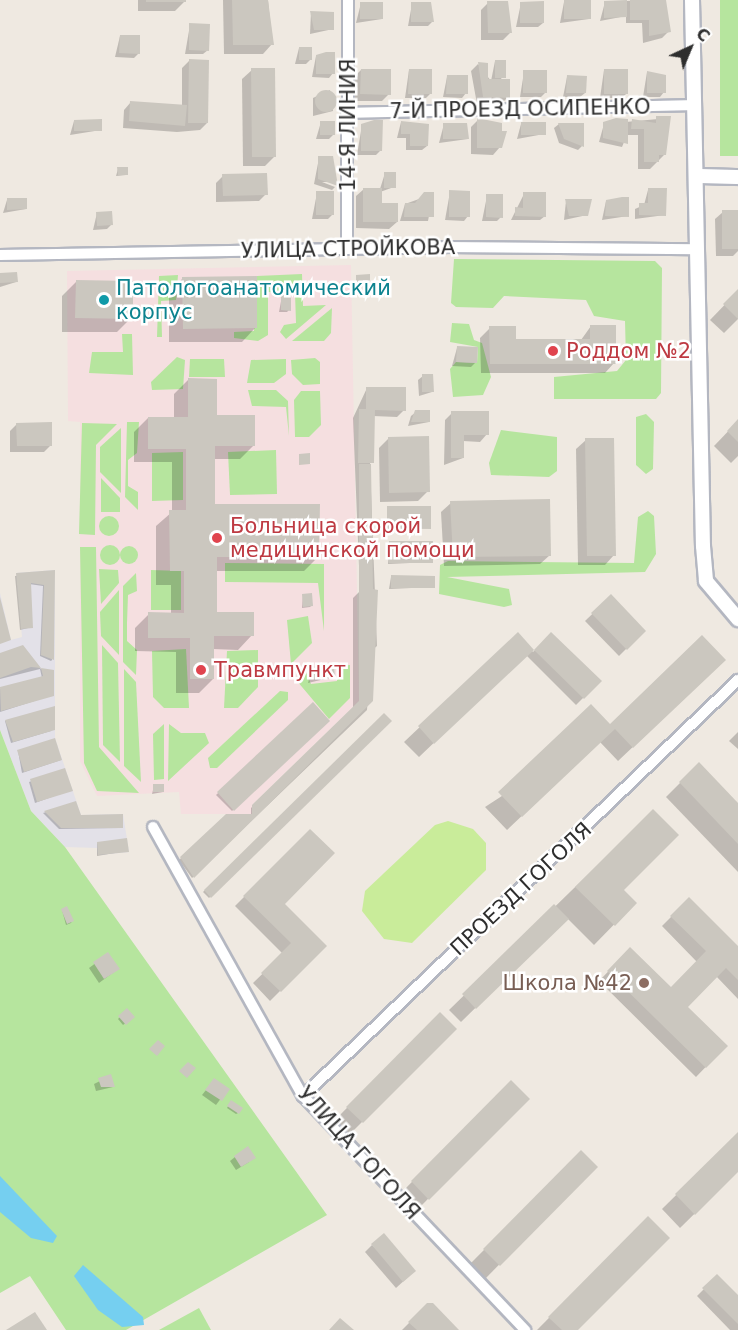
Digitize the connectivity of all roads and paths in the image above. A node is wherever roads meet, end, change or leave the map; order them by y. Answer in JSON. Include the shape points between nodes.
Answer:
{"nodes":[{"id":1,"x":348,"y":0,"type":"edge"},
{"id":2,"x":692,"y":0,"type":"edge"},
{"id":3,"x":692,"y":105,"type":"junction"},
{"id":4,"x":348,"y":113,"type":"junction"},
{"id":5,"x":698,"y":177,"type":"junction"},
{"id":6,"x":738,"y":177,"type":"edge"},
{"id":7,"x":347,"y":249,"type":"junction"},
{"id":8,"x":697,"y":249,"type":"junction"},
{"id":9,"x":0,"y":255,"type":"edge"},
{"id":10,"x":738,"y":619,"type":"edge"},
{"id":11,"x":738,"y":680,"type":"edge"},
{"id":12,"x":153,"y":827,"type":"dead end"},
{"id":13,"x":303,"y":1096,"type":"junction"},
{"id":14,"x":525,"y":1330,"type":"edge"}],
"edges":[{"from":1,"to":4,"type":"street","name":"14-Я ЛИНИЯ"},
{"from":2,"to":3,"type":"street"},
{"from":3,"to":4,"type":"street","name":"7-Й ПРОЕЗД ОСИПЕНКО"},
{"from":3,"to":5,"type":"street"},
{"from":4,"to":7,"type":"street","name":"14-Я ЛИНИЯ"},
{"from":5,"to":6,"type":"street"},
{"from":5,"to":8,"type":"street"},
{"from":7,"to":8,"type":"street","name":"УЛИЦА СТРОЙКОВА"},
{"from":7,"to":9,"type":"street","name":"УЛИЦА СТРОЙКОВА"},
{"from":8,"to":10,"type":"street","via":[[706,581]]},
{"from":11,"to":13,"type":"street","name":"ПРОЕЗД ГОГОЛЯ"},
{"from":12,"to":13,"type":"street","name":"УЛИЦА ГОГОЛЯ"},
{"from":13,"to":14,"type":"street","name":"УЛИЦА ГОГОЛЯ"}]}
